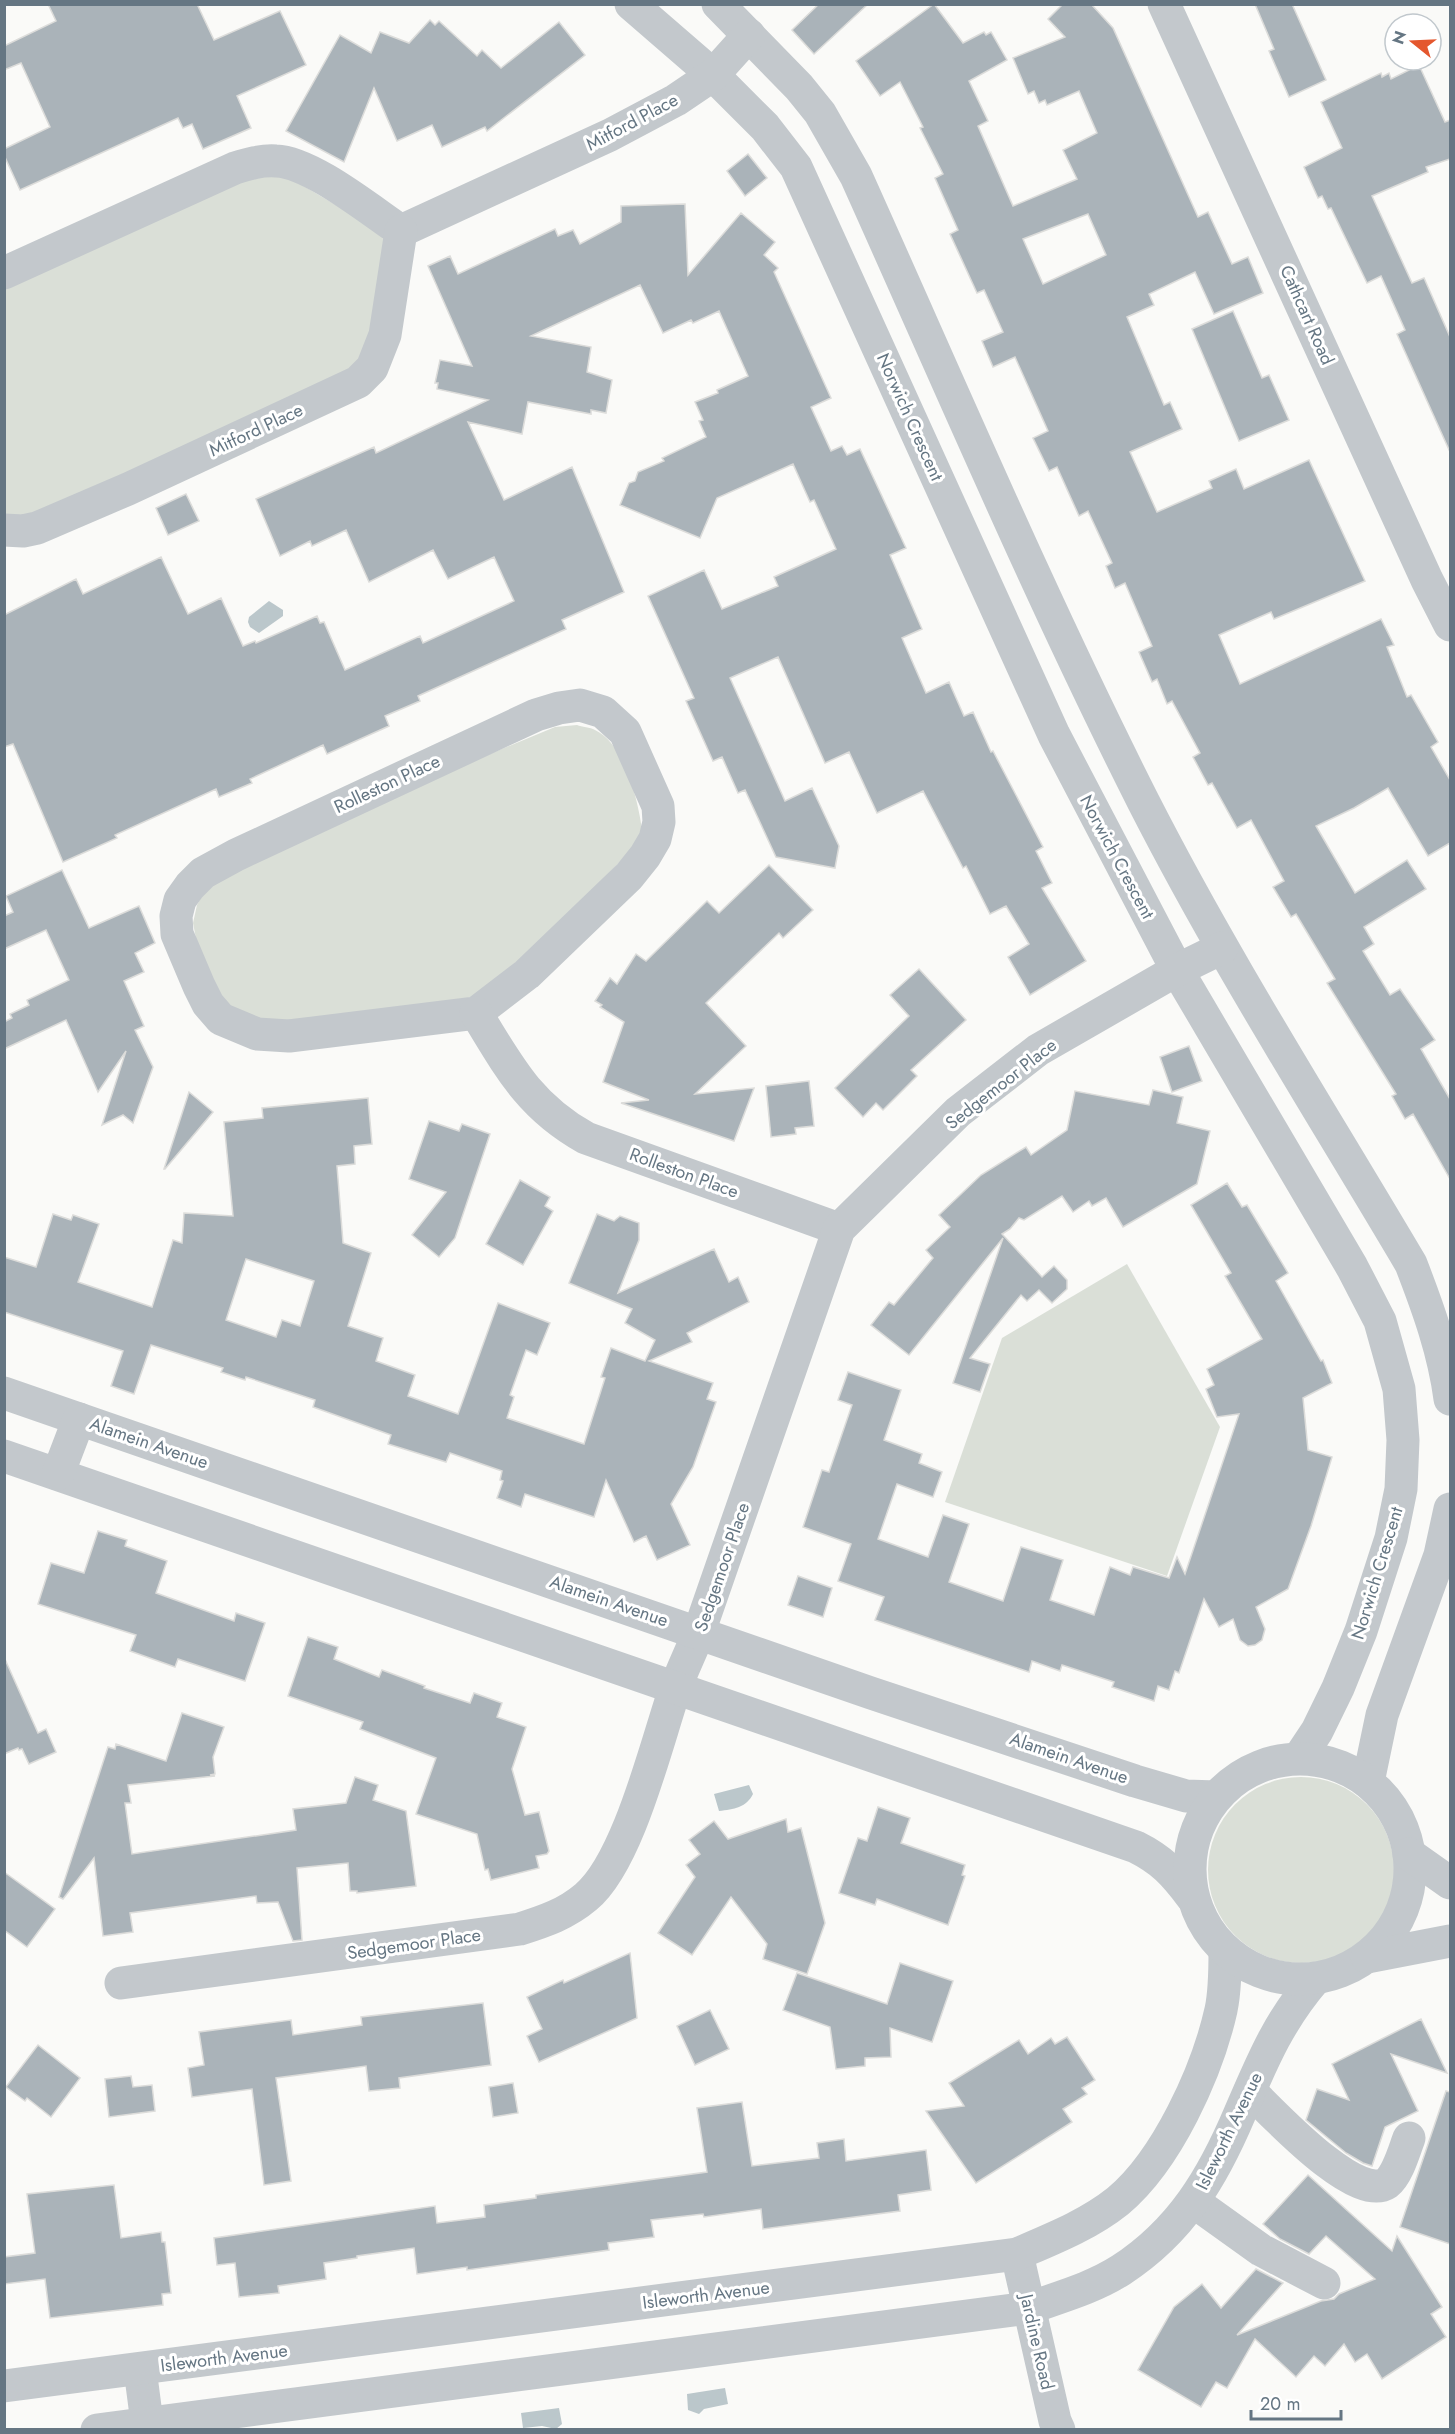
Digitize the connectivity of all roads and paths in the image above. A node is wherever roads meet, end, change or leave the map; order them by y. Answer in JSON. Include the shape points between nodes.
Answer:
{"nodes":[{"id":1,"x":630,"y":4,"type":"edge"},
{"id":2,"x":718,"y":4,"type":"edge"},
{"id":3,"x":1164,"y":4,"type":"edge"},
{"id":4,"x":749,"y":35,"type":"junction"},
{"id":5,"x":712,"y":75,"type":"junction"},
{"id":6,"x":401,"y":231,"type":"junction"},
{"id":7,"x":4,"y":273,"type":"edge"},
{"id":8,"x":931,"y":343,"type":"junction"},
{"id":9,"x":887,"y":366,"type":"junction"},
{"id":10,"x":4,"y":530,"type":"edge"},
{"id":11,"x":1450,"y":626,"type":"edge"},
{"id":12,"x":1069,"y":648,"type":"junction"},
{"id":13,"x":1025,"y":670,"type":"junction"},
{"id":14,"x":1222,"y":948,"type":"junction"},
{"id":15,"x":1177,"y":970,"type":"junction"},
{"id":16,"x":476,"y":1013,"type":"junction"},
{"id":17,"x":839,"y":1229,"type":"junction"},
{"id":18,"x":1449,"y":1380,"type":"edge"},
{"id":19,"x":1399,"y":1389,"type":"junction"},
{"id":20,"x":4,"y":1393,"type":"edge"},
{"id":21,"x":79,"y":1419,"type":"junction"},
{"id":22,"x":4,"y":1456,"type":"edge"},
{"id":23,"x":58,"y":1474,"type":"junction"},
{"id":24,"x":1450,"y":1509,"type":"edge"},
{"id":25,"x":699,"y":1632,"type":"junction"},
{"id":26,"x":676,"y":1688,"type":"junction"},
{"id":27,"x":1299,"y":1758,"type":"junction"},
{"id":28,"x":1368,"y":1782,"type":"junction"},
{"id":29,"x":1216,"y":1797,"type":"junction"},
{"id":30,"x":1409,"y":1854,"type":"junction"},
{"id":31,"x":1450,"y":1883,"type":"edge"},
{"id":32,"x":1192,"y":1897,"type":"junction"},
{"id":33,"x":1450,"y":1941,"type":"edge"},
{"id":34,"x":1225,"y":1951,"type":"junction"},
{"id":35,"x":1367,"y":1957,"type":"junction"},
{"id":36,"x":1315,"y":1979,"type":"junction"},
{"id":37,"x":120,"y":1983,"type":"dead end"},
{"id":38,"x":1250,"y":2091,"type":"junction"},
{"id":39,"x":1409,"y":2138,"type":"dead end"},
{"id":40,"x":1194,"y":2202,"type":"junction"},
{"id":41,"x":1017,"y":2254,"type":"junction"},
{"id":42,"x":1324,"y":2283,"type":"dead end"},
{"id":43,"x":1029,"y":2308,"type":"junction"},
{"id":44,"x":140,"y":2369,"type":"junction"},
{"id":45,"x":4,"y":2386,"type":"edge"},
{"id":46,"x":148,"y":2426,"type":"edge"},
{"id":47,"x":97,"y":2430,"type":"edge"},
{"id":48,"x":1059,"y":2430,"type":"edge"}],
"edges":[{"from":1,"to":5,"type":"street","name":"Norwich Crescent"},
{"from":2,"to":4,"type":"street"},
{"from":3,"to":11,"type":"street","name":"Cathcart Road"},
{"from":4,"to":5,"type":"street","name":"Mitford Place"},
{"from":4,"to":8,"type":"street","via":[[799,87],[838,142]]},
{"from":5,"to":6,"type":"street","name":"Mitford Place","via":[[676,100],[610,135]]},
{"from":5,"to":9,"type":"street","name":"Norwich Crescent","via":[[765,127],[796,167]]},
{"from":6,"to":7,"type":"street","via":[[317,176],[278,161],[254,162]]},
{"from":6,"to":10,"type":"street","name":"Mitford Place","via":[[384,335],[372,368],[358,382],[37,528]]},
{"from":8,"to":9,"type":"street"},
{"from":8,"to":12,"type":"street"},
{"from":9,"to":13,"type":"street","name":"Norwich Crescent"},
{"from":12,"to":13,"type":"street"},
{"from":12,"to":14,"type":"street","via":[[1144,802]]},
{"from":13,"to":15,"type":"street","name":"Norwich Crescent","via":[[1091,808]]},
{"from":14,"to":15,"type":"street","name":"Sedgemoor Place"},
{"from":14,"to":18,"type":"street","via":[[1411,1263]]},
{"from":15,"to":17,"type":"street","name":"Sedgemoor Place","via":[[1038,1050],[958,1112]]},
{"from":15,"to":19,"type":"street","name":"Norwich Crescent","via":[[1352,1267],[1380,1321]]},
{"from":16,"to":16,"type":"street","name":"Rolleston Place","via":[[290,1036],[241,1029],[221,1019],[199,986],[177,934],[180,900],[203,873],[236,855],[536,716],[580,705],[603,712],[629,740],[658,806],[656,839],[629,876],[598,907],[527,974]]},
{"from":16,"to":17,"type":"street","name":"Rolleston Place","via":[[532,1098],[566,1126],[586,1137]]},
{"from":17,"to":25,"type":"street","name":"Sedgemoor Place"},
{"from":18,"to":19,"type":"street"},
{"from":19,"to":27,"type":"street","name":"Norwich Crescent","via":[[1401,1489],[1391,1538],[1338,1688]]},
{"from":20,"to":21,"type":"street","name":"Alamein Avenue"},
{"from":21,"to":23,"type":"street"},
{"from":21,"to":25,"type":"street","name":"Alamein Avenue"},
{"from":22,"to":23,"type":"street"},
{"from":23,"to":26,"type":"street"},
{"from":24,"to":28,"type":"street","via":[[1440,1555],[1382,1714]]},
{"from":25,"to":26,"type":"street","name":"Sedgemoor Place"},
{"from":25,"to":29,"type":"street","name":"Alamein Avenue","via":[[1162,1790]]},
{"from":26,"to":32,"type":"street","via":[[1136,1846],[1171,1869]]},
{"from":26,"to":37,"type":"street","name":"Sedgemoor Place","via":[[628,1829],[609,1868],[588,1896],[558,1917],[520,1929]]},
{"from":27,"to":28,"type":"street","via":[[1335,1764]]},
{"from":27,"to":29,"type":"street","via":[[1268,1763],[1240,1776]]},
{"from":28,"to":30,"type":"street","via":[[1396,1814]]},
{"from":29,"to":32,"type":"street","via":[[1198,1827],[1190,1861]]},
{"from":30,"to":31,"type":"street"},
{"from":30,"to":35,"type":"street","via":[[1406,1900],[1397,1922]]},
{"from":32,"to":34,"type":"street","via":[[1205,1926]]},
{"from":33,"to":35,"type":"street"},
{"from":34,"to":36,"type":"street","via":[[1252,1970],[1282,1979]]},
{"from":34,"to":41,"type":"street","name":"Isleworth Avenue","via":[[1221,2010],[1205,2066],[1183,2114],[1154,2162],[1118,2200],[1074,2230]]},
{"from":35,"to":36,"type":"street","via":[[1342,1971]]},
{"from":36,"to":38,"type":"street","name":"Isleworth Avenue","via":[[1281,2024]]},
{"from":38,"to":39,"type":"street","via":[[1317,2156],[1365,2184],[1380,2186],[1388,2181]]},
{"from":38,"to":40,"type":"street","name":"Isleworth Avenue","via":[[1226,2146]]},
{"from":40,"to":42,"type":"street","via":[[1261,2250]]},
{"from":40,"to":43,"type":"street","name":"Isleworth Avenue","via":[[1162,2239],[1120,2271],[1082,2290]]},
{"from":41,"to":43,"type":"street","name":"Jardine Road"},
{"from":41,"to":44,"type":"street","name":"Isleworth Avenue"},
{"from":43,"to":46,"type":"street","name":"Isleworth Avenue"},
{"from":43,"to":48,"type":"street","name":"Jardine Road"},
{"from":44,"to":45,"type":"street","name":"Isleworth Avenue"},
{"from":44,"to":46,"type":"street"},
{"from":46,"to":47,"type":"street","name":"Isleworth Avenue"}]}
